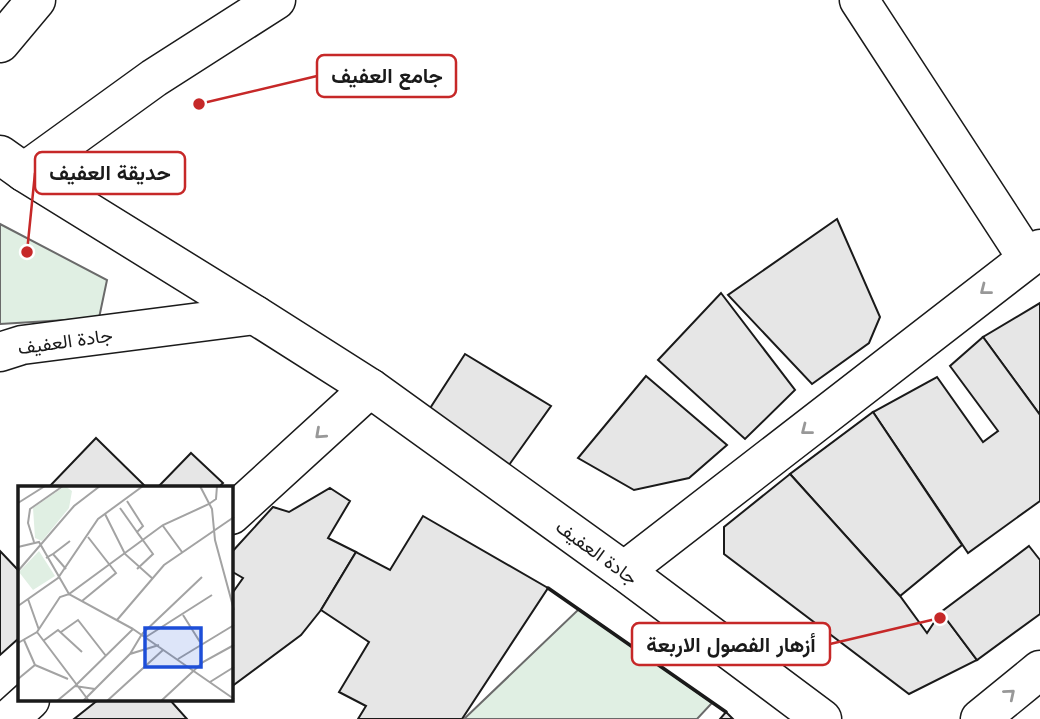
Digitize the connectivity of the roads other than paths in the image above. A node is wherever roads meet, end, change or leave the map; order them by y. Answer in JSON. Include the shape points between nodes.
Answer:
{"nodes":[{"id":1,"x":36,"y":0,"type":"edge"},
{"id":2,"x":276,"y":0,"type":"edge"},
{"id":3,"x":859,"y":0,"type":"edge"},
{"id":4,"x":0,"y":43,"type":"edge"},
{"id":5,"x":12,"y":163,"type":"edge"},
{"id":6,"x":1033,"y":253,"type":"edge"},
{"id":7,"x":256,"y":315,"type":"junction"},
{"id":8,"x":0,"y":352,"type":"edge"},
{"id":9,"x":370,"y":388,"type":"junction"},
{"id":10,"x":233,"y":513,"type":"edge"},
{"id":11,"x":624,"y":572,"type":"junction"},
{"id":12,"x":1040,"y":670,"type":"edge"},
{"id":13,"x":28,"y":702,"type":"edge"},
{"id":14,"x":9,"y":719,"type":"edge"},
{"id":15,"x":822,"y":719,"type":"edge"},
{"id":16,"x":980,"y":719,"type":"edge"}],
"edges":[{"from":1,"to":4,"type":"street"},
{"from":2,"to":5,"type":"street"},
{"from":3,"to":6,"type":"street"},
{"from":5,"to":7,"type":"street","name":"جادة العفيف"},
{"from":6,"to":11,"type":"street","one_way":true},
{"from":7,"to":8,"type":"street","name":"جادة العفيف","via":[[22,345]]},
{"from":7,"to":9,"type":"street","name":"جادة العفيف"},
{"from":9,"to":10,"type":"street","one_way":true},
{"from":9,"to":11,"type":"street","name":"جادة العفيف"},
{"from":11,"to":15,"type":"street","name":"جادة العفيف"},
{"from":16,"to":12,"type":"street","one_way":true},
{"from":13,"to":14,"type":"street"}]}
